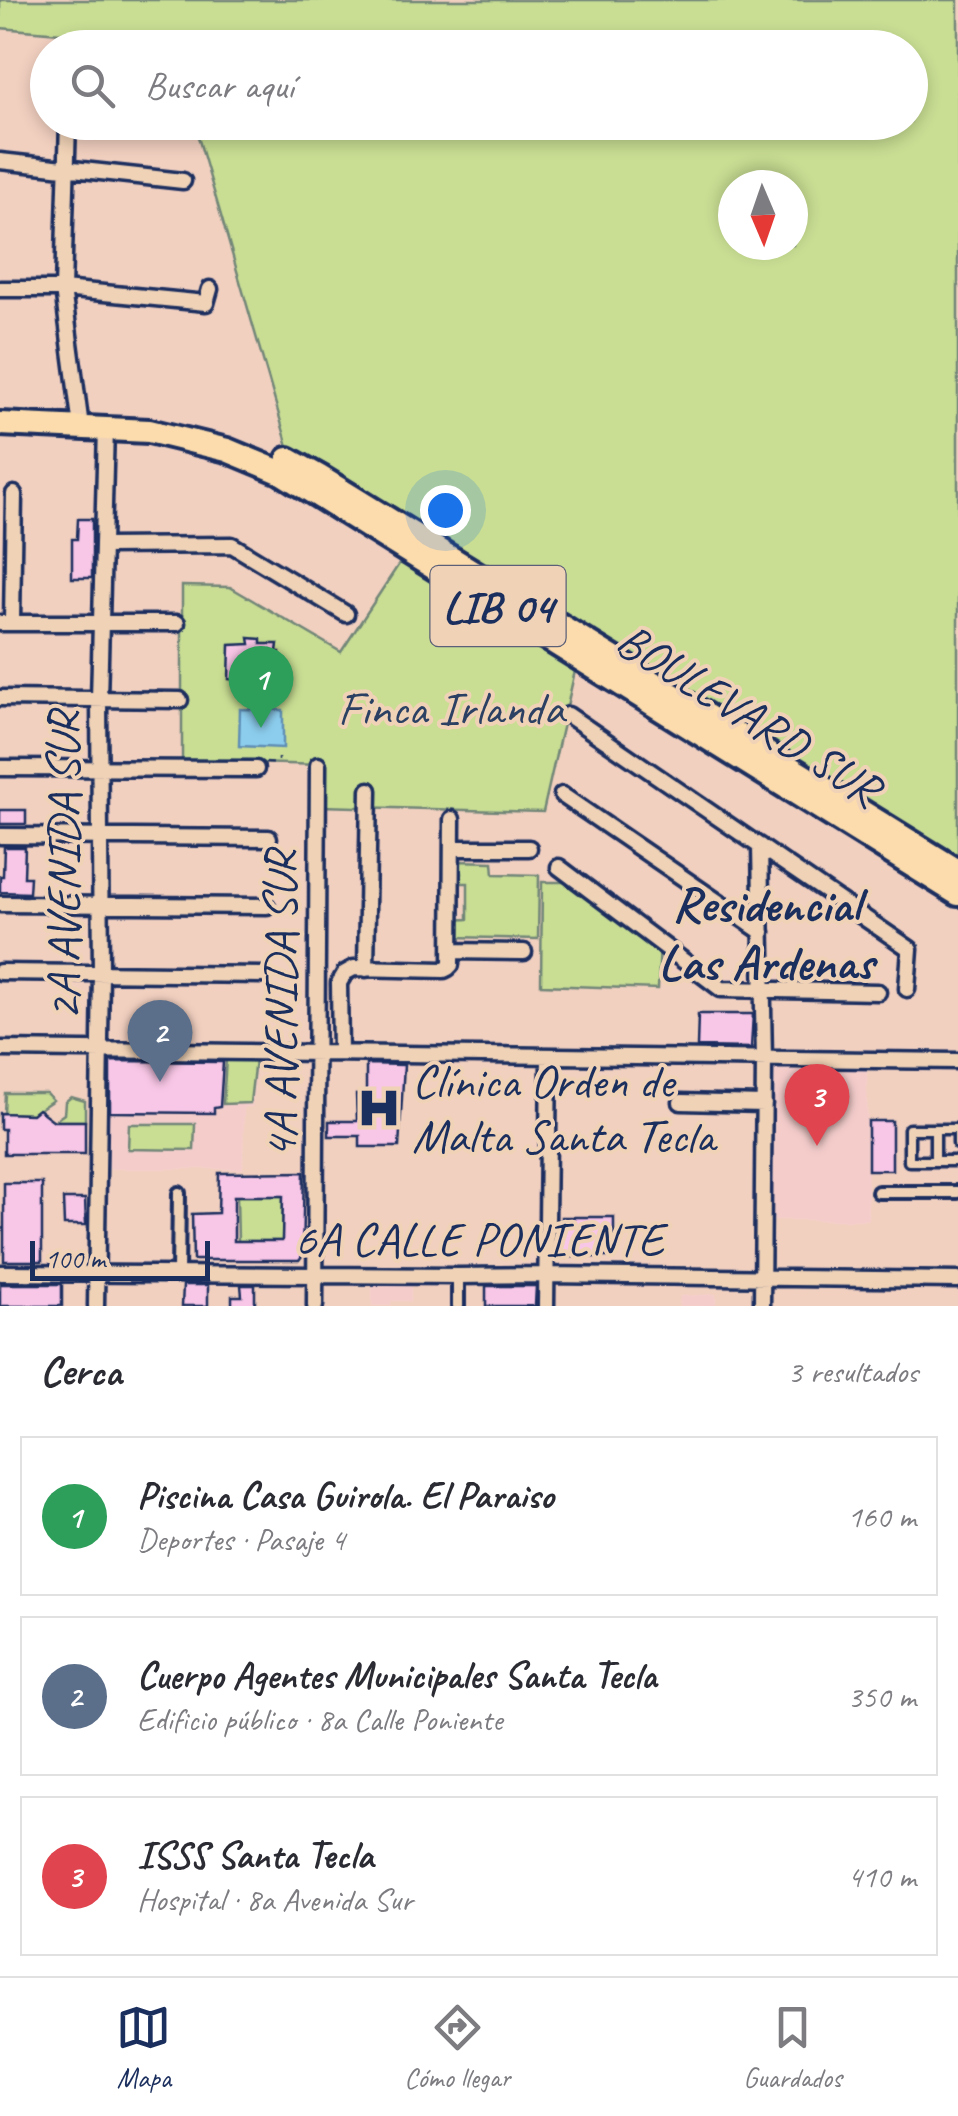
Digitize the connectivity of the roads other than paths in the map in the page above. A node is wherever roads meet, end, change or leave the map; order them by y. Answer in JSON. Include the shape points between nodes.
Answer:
{"nodes":[{"id":1,"x":67,"y":140,"type":"edge"},
{"id":2,"x":0,"y":161,"type":"edge"},
{"id":3,"x":66,"y":168,"type":"junction"},
{"id":4,"x":183,"y":182,"type":"dead end"},
{"id":5,"x":0,"y":289,"type":"edge"},
{"id":6,"x":210,"y":289,"type":"dead end"},
{"id":7,"x":63,"y":290,"type":"junction"},
{"id":8,"x":0,"y":411,"type":"edge"},
{"id":9,"x":80,"y":420,"type":"junction"},
{"id":10,"x":0,"y":424,"type":"edge"},
{"id":11,"x":106,"y":427,"type":"junction"},
{"id":12,"x":14,"y":494,"type":"dead end"},
{"id":13,"x":104,"y":546,"type":"junction"},
{"id":14,"x":346,"y":614,"type":"dead end"},
{"id":15,"x":6,"y":622,"type":"edge"},
{"id":16,"x":176,"y":623,"type":"dead end"},
{"id":17,"x":103,"y":624,"type":"junction"},
{"id":18,"x":0,"y":698,"type":"edge"},
{"id":19,"x":100,"y":700,"type":"junction"},
{"id":20,"x":180,"y":700,"type":"dead end"},
{"id":21,"x":568,"y":715,"type":"dead end"},
{"id":22,"x":318,"y":764,"type":"dead end"},
{"id":23,"x":0,"y":768,"type":"edge"},
{"id":24,"x":101,"y":768,"type":"junction"},
{"id":25,"x":256,"y":770,"type":"dead end"},
{"id":26,"x":369,"y":790,"type":"dead end"},
{"id":27,"x":562,"y":795,"type":"dead end"},
{"id":28,"x":452,"y":820,"type":"dead end"},
{"id":29,"x":0,"y":836,"type":"edge"},
{"id":30,"x":101,"y":838,"type":"junction"},
{"id":31,"x":269,"y":838,"type":"dead end"},
{"id":32,"x":760,"y":846,"type":"junction"},
{"id":33,"x":452,"y":848,"type":"junction"},
{"id":34,"x":529,"y":848,"type":"dead end"},
{"id":35,"x":559,"y":866,"type":"dead end"},
{"id":36,"x":958,"y":872,"type":"edge"},
{"id":37,"x":958,"y":894,"type":"edge"},
{"id":38,"x":0,"y":904,"type":"edge"},
{"id":39,"x":101,"y":906,"type":"junction"},
{"id":40,"x":267,"y":906,"type":"dead end"},
{"id":41,"x":762,"y":932,"type":"junction"},
{"id":42,"x":451,"y":951,"type":"junction"},
{"id":43,"x":524,"y":952,"type":"dead end"},
{"id":44,"x":366,"y":968,"type":"junction"},
{"id":45,"x":0,"y":972,"type":"edge"},
{"id":46,"x":101,"y":973,"type":"junction"},
{"id":47,"x":264,"y":975,"type":"dead end"},
{"id":48,"x":763,"y":988,"type":"junction"},
{"id":49,"x":908,"y":989,"type":"dead end"},
{"id":50,"x":878,"y":992,"type":"dead end"},
{"id":51,"x":0,"y":1049,"type":"edge"},
{"id":52,"x":98,"y":1050,"type":"junction"},
{"id":53,"x":317,"y":1052,"type":"junction"},
{"id":54,"x":340,"y":1052,"type":"junction"},
{"id":55,"x":549,"y":1057,"type":"junction"},
{"id":56,"x":764,"y":1060,"type":"junction"},
{"id":57,"x":958,"y":1061,"type":"edge"},
{"id":58,"x":681,"y":1102,"type":"dead end"},
{"id":59,"x":764,"y":1104,"type":"junction"},
{"id":60,"x":935,"y":1129,"type":"junction"},
{"id":61,"x":958,"y":1129,"type":"edge"},
{"id":62,"x":958,"y":1144,"type":"edge"},
{"id":63,"x":935,"y":1161,"type":"junction"},
{"id":64,"x":958,"y":1161,"type":"edge"},
{"id":65,"x":878,"y":1192,"type":"dead end"},
{"id":66,"x":958,"y":1192,"type":"edge"},
{"id":67,"x":179,"y":1193,"type":"dead end"},
{"id":68,"x":0,"y":1273,"type":"edge"},
{"id":69,"x":96,"y":1274,"type":"junction"},
{"id":70,"x":178,"y":1274,"type":"junction"},
{"id":71,"x":546,"y":1274,"type":"junction"},
{"id":72,"x":315,"y":1275,"type":"junction"},
{"id":73,"x":458,"y":1276,"type":"junction"},
{"id":74,"x":762,"y":1278,"type":"junction"},
{"id":75,"x":958,"y":1280,"type":"edge"},
{"id":76,"x":96,"y":1306,"type":"edge"},
{"id":77,"x":316,"y":1306,"type":"edge"},
{"id":78,"x":458,"y":1306,"type":"edge"},
{"id":79,"x":546,"y":1306,"type":"edge"},
{"id":80,"x":762,"y":1306,"type":"edge"}],
"edges":[{"from":1,"to":3,"type":"street"},
{"from":2,"to":3,"type":"street"},
{"from":3,"to":4,"type":"street"},
{"from":3,"to":7,"type":"street"},
{"from":5,"to":7,"type":"street"},
{"from":6,"to":7,"type":"street","via":[[206,303]]},
{"from":7,"to":9,"type":"street"},
{"from":8,"to":9,"type":"highway","name":"BOULEVARD SUR","number":"LIB 04"},
{"from":9,"to":10,"type":"highway","name":"BOULEVARD SUR","number":"LIB 04"},
{"from":9,"to":11,"type":"highway","name":"BOULEVARD SUR","number":"LIB 04"},
{"from":9,"to":36,"type":"highway","name":"BOULEVARD SUR","number":"LIB 04","via":[[134,416],[199,426],[295,463]]},
{"from":11,"to":13,"type":"street","name":"2A AVENIDA SUR"},
{"from":11,"to":37,"type":"highway","name":"BOULEVARD SUR","number":"LIB 04","via":[[206,443],[299,482]]},
{"from":12,"to":15,"type":"street"},
{"from":13,"to":14,"type":"street","via":[[232,546]]},
{"from":13,"to":17,"type":"street","name":"2A AVENIDA SUR"},
{"from":15,"to":17,"type":"street"},
{"from":16,"to":17,"type":"street"},
{"from":17,"to":19,"type":"street","name":"2A AVENIDA SUR"},
{"from":18,"to":19,"type":"street"},
{"from":19,"to":20,"type":"street"},
{"from":19,"to":24,"type":"street","name":"2A AVENIDA SUR"},
{"from":21,"to":32,"type":"street"},
{"from":22,"to":53,"type":"street","name":"4A AVENIDA SUR"},
{"from":23,"to":24,"type":"street"},
{"from":24,"to":25,"type":"street"},
{"from":24,"to":30,"type":"street","name":"2A AVENIDA SUR"},
{"from":26,"to":44,"type":"street"},
{"from":27,"to":41,"type":"street"},
{"from":28,"to":33,"type":"street"},
{"from":29,"to":30,"type":"street"},
{"from":30,"to":31,"type":"street"},
{"from":30,"to":39,"type":"street","name":"2A AVENIDA SUR"},
{"from":32,"to":41,"type":"street"},
{"from":32,"to":49,"type":"street","via":[[910,948]]},
{"from":33,"to":34,"type":"street"},
{"from":33,"to":42,"type":"street"},
{"from":35,"to":48,"type":"street","via":[[721,988]]},
{"from":38,"to":39,"type":"street"},
{"from":39,"to":40,"type":"street"},
{"from":39,"to":46,"type":"street","name":"2A AVENIDA SUR"},
{"from":41,"to":48,"type":"street"},
{"from":42,"to":43,"type":"street"},
{"from":42,"to":44,"type":"street","via":[[444,970]]},
{"from":44,"to":54,"type":"street","via":[[349,970],[339,982]]},
{"from":45,"to":46,"type":"street"},
{"from":46,"to":47,"type":"street"},
{"from":46,"to":52,"type":"street","name":"2A AVENIDA SUR"},
{"from":48,"to":50,"type":"street"},
{"from":48,"to":56,"type":"street"},
{"from":51,"to":52,"type":"street"},
{"from":52,"to":53,"type":"street"},
{"from":52,"to":69,"type":"street","name":"2A AVENIDA SUR"},
{"from":53,"to":54,"type":"street"},
{"from":53,"to":72,"type":"street","name":"4A AVENIDA SUR"},
{"from":54,"to":55,"type":"street"},
{"from":55,"to":56,"type":"street"},
{"from":55,"to":71,"type":"street"},
{"from":56,"to":57,"type":"street"},
{"from":56,"to":59,"type":"street"},
{"from":58,"to":59,"type":"street"},
{"from":59,"to":74,"type":"street"},
{"from":60,"to":61,"type":"lane"},
{"from":60,"to":63,"type":"lane"},
{"from":60,"to":63,"type":"lane","via":[[909,1129],[909,1161]]},
{"from":61,"to":62,"type":"lane"},
{"from":63,"to":64,"type":"lane"},
{"from":65,"to":66,"type":"street"},
{"from":67,"to":70,"type":"street"},
{"from":68,"to":69,"type":"street","name":"6A CALLE PONIENTE"},
{"from":69,"to":70,"type":"street","name":"6A CALLE PONIENTE"},
{"from":69,"to":76,"type":"street","name":"2A AVENIDA SUR"},
{"from":70,"to":72,"type":"street","name":"6A CALLE PONIENTE"},
{"from":71,"to":73,"type":"street","name":"6A CALLE PONIENTE"},
{"from":71,"to":74,"type":"street","name":"6A CALLE PONIENTE"},
{"from":71,"to":79,"type":"street"},
{"from":72,"to":73,"type":"street","name":"6A CALLE PONIENTE"},
{"from":72,"to":77,"type":"street","name":"4A AVENIDA SUR"},
{"from":73,"to":78,"type":"street"},
{"from":74,"to":75,"type":"street","name":"6A CALLE PONIENTE"},
{"from":74,"to":80,"type":"street"}]}
